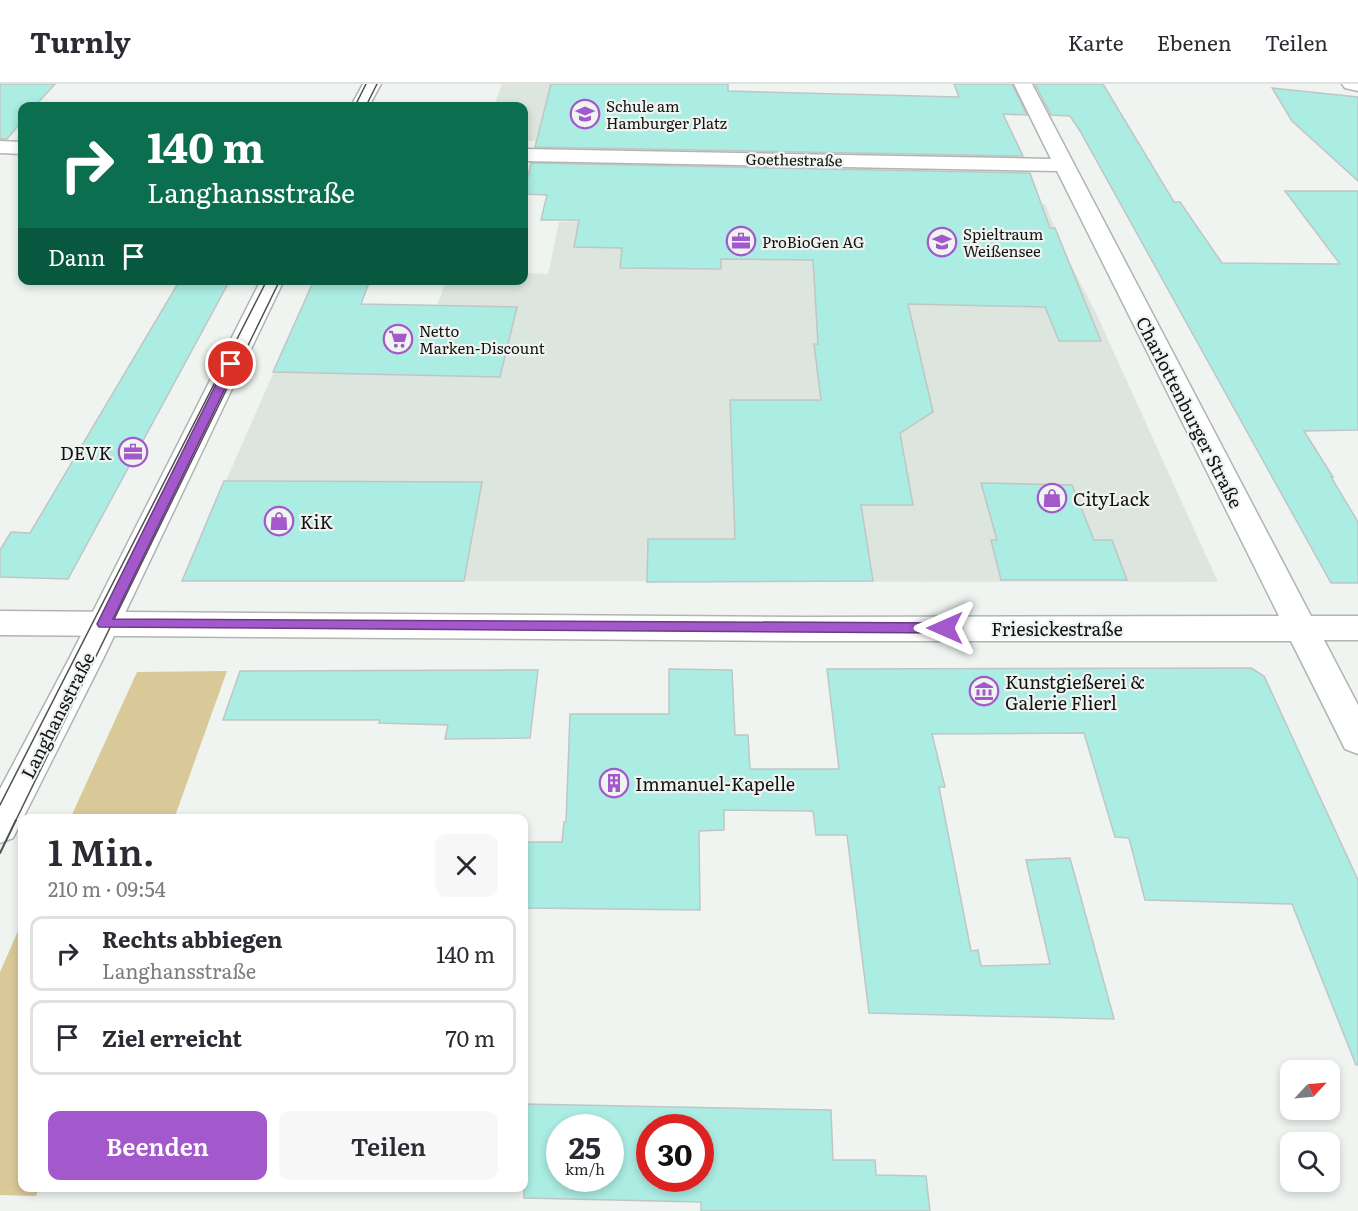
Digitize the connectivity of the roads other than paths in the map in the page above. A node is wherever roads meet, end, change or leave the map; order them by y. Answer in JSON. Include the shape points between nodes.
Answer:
{"nodes":[{"id":1,"x":372,"y":84,"type":"edge"},
{"id":2,"x":1023,"y":84,"type":"edge"},
{"id":3,"x":1351,"y":84,"type":"edge"},
{"id":4,"x":1358,"y":86,"type":"edge"},
{"id":5,"x":362,"y":102,"type":"edge"},
{"id":6,"x":0,"y":147,"type":"edge"},
{"id":7,"x":18,"y":148,"type":"edge"},
{"id":8,"x":528,"y":155,"type":"edge"},
{"id":9,"x":1064,"y":165,"type":"junction"},
{"id":10,"x":271,"y":285,"type":"edge"},
{"id":11,"x":0,"y":623,"type":"edge"},
{"id":12,"x":103,"y":624,"type":"junction"},
{"id":13,"x":1302,"y":627,"type":"junction"},
{"id":14,"x":1358,"y":628,"type":"edge"},
{"id":15,"x":1358,"y":739,"type":"edge"},
{"id":16,"x":0,"y":826,"type":"edge"}],
"edges":[{"from":1,"to":5,"type":"street"},
{"from":2,"to":9,"type":"street","name":"Charlottenburger Straße"},
{"from":3,"to":4,"type":"street"},
{"from":6,"to":7,"type":"street"},
{"from":8,"to":9,"type":"street","name":"Goethestraße"},
{"from":9,"to":13,"type":"street","name":"Charlottenburger Straße"},
{"from":10,"to":12,"type":"street","name":"Langhansstraße"},
{"from":11,"to":12,"type":"street","name":"Friesickestraße"},
{"from":12,"to":13,"type":"street","name":"Friesickestraße","via":[[806,629]]},
{"from":12,"to":16,"type":"street","name":"Langhansstraße"},
{"from":13,"to":14,"type":"street","name":"Friesickestraße"},
{"from":13,"to":15,"type":"street","name":"Charlottenburger Straße"}]}
